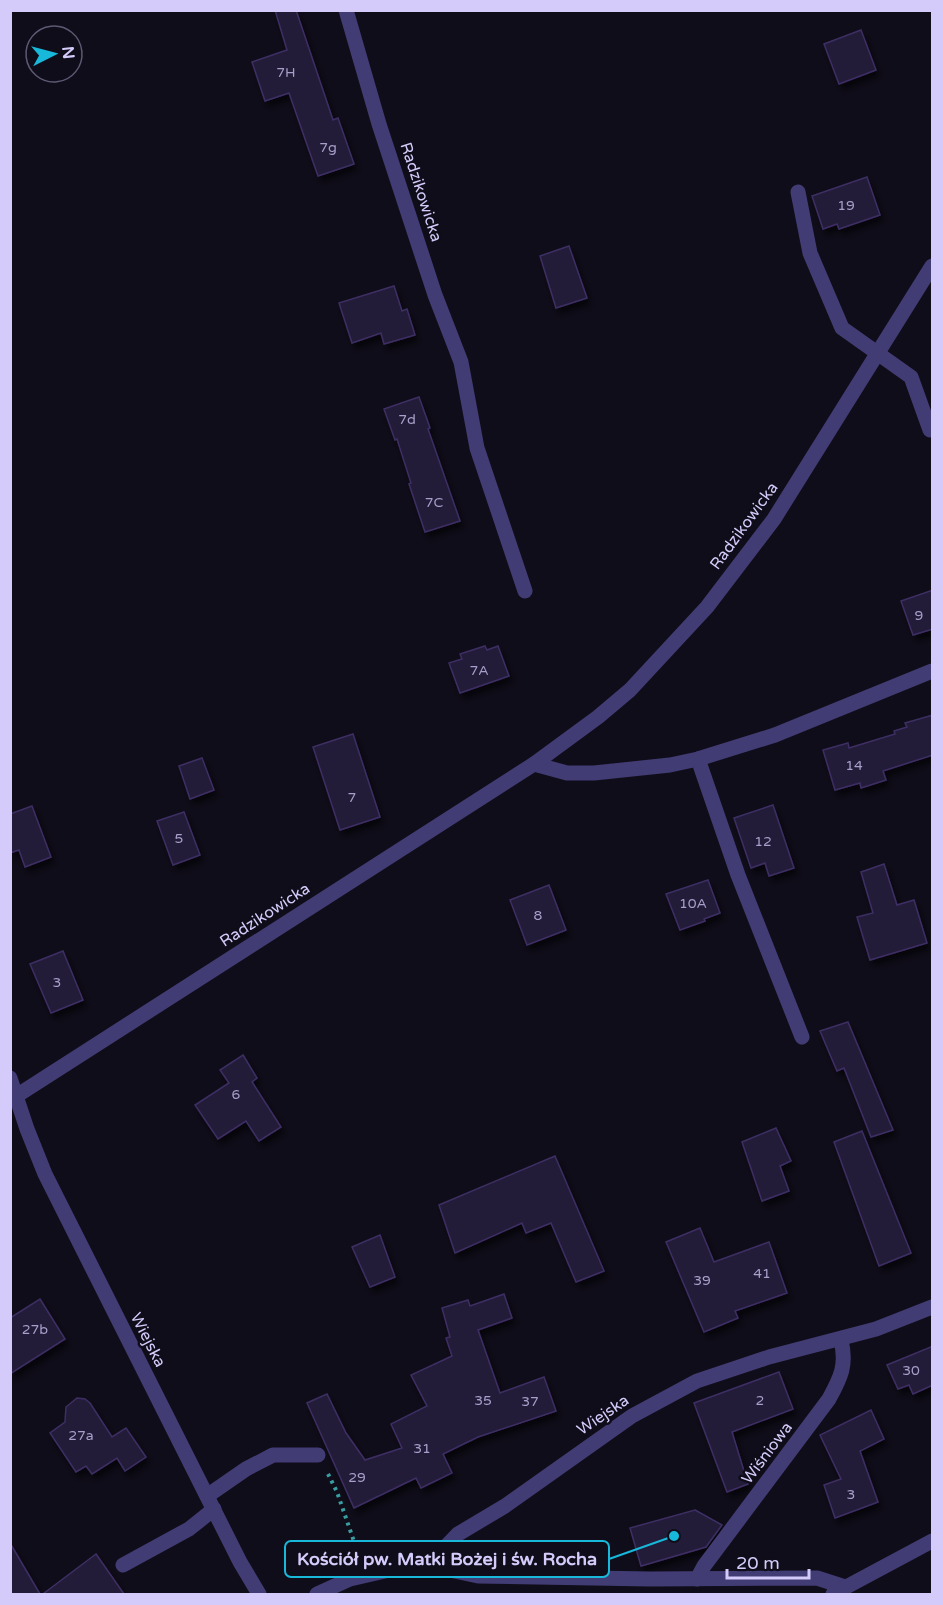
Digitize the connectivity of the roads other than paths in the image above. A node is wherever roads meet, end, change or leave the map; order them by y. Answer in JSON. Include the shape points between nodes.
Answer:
{"nodes":[{"id":1,"x":346,"y":10,"type":"edge"},
{"id":2,"x":798,"y":192,"type":"dead end"},
{"id":3,"x":933,"y":266,"type":"edge"},
{"id":4,"x":878,"y":354,"type":"junction"},
{"id":5,"x":930,"y":430,"type":"dead end"},
{"id":6,"x":525,"y":591,"type":"dead end"},
{"id":7,"x":933,"y":671,"type":"edge"},
{"id":8,"x":698,"y":759,"type":"junction"},
{"id":9,"x":534,"y":764,"type":"junction"},
{"id":10,"x":802,"y":1037,"type":"dead end"},
{"id":11,"x":10,"y":1078,"type":"edge"},
{"id":12,"x":13,"y":1098,"type":"edge"},
{"id":13,"x":933,"y":1307,"type":"edge"},
{"id":14,"x":841,"y":1340,"type":"junction"},
{"id":15,"x":318,"y":1455,"type":"road end"},
{"id":16,"x":210,"y":1502,"type":"junction"},
{"id":17,"x":933,"y":1541,"type":"edge"},
{"id":18,"x":434,"y":1560,"type":"junction"},
{"id":19,"x":123,"y":1565,"type":"dead end"},
{"id":20,"x":697,"y":1579,"type":"junction"},
{"id":21,"x":839,"y":1591,"type":"edge"},
{"id":22,"x":259,"y":1594,"type":"edge"},
{"id":23,"x":317,"y":1594,"type":"edge"}],
"edges":[{"from":1,"to":6,"type":"street","name":"Radzikowicka","via":[[379,124],[461,362],[477,448]]},
{"from":2,"to":4,"type":"street","via":[[810,253],[842,328]]},
{"from":3,"to":4,"type":"street","name":"Radzikowicka"},
{"from":4,"to":5,"type":"street","via":[[911,377]]},
{"from":4,"to":9,"type":"street","name":"Radzikowicka","via":[[774,519],[708,607],[630,690]]},
{"from":7,"to":8,"type":"street","via":[[776,735]]},
{"from":8,"to":9,"type":"street","via":[[594,773],[567,773]]},
{"from":8,"to":10,"type":"street","via":[[738,875]]},
{"from":9,"to":12,"type":"street","name":"Radzikowicka"},
{"from":11,"to":12,"type":"street"},
{"from":12,"to":16,"type":"street","name":"Wiejska","via":[[54,1193]]},
{"from":13,"to":14,"type":"street","name":"Wiejska"},
{"from":14,"to":18,"type":"street","name":"Wiejska","via":[[769,1357],[697,1381],[632,1416],[458,1534]]},
{"from":14,"to":20,"type":"street","name":"Wiśniowa","via":[[843,1373],[830,1399]]},
{"from":15,"to":16,"type":"street","via":[[273,1455],[246,1469]]},
{"from":16,"to":19,"type":"street","via":[[189,1529]]},
{"from":16,"to":22,"type":"street","name":"Wiejska"},
{"from":17,"to":21,"type":"street"},
{"from":18,"to":20,"type":"street","via":[[450,1570],[478,1576]]},
{"from":18,"to":23,"type":"street","via":[[366,1575]]},
{"from":20,"to":21,"type":"street","via":[[817,1578]]}]}
